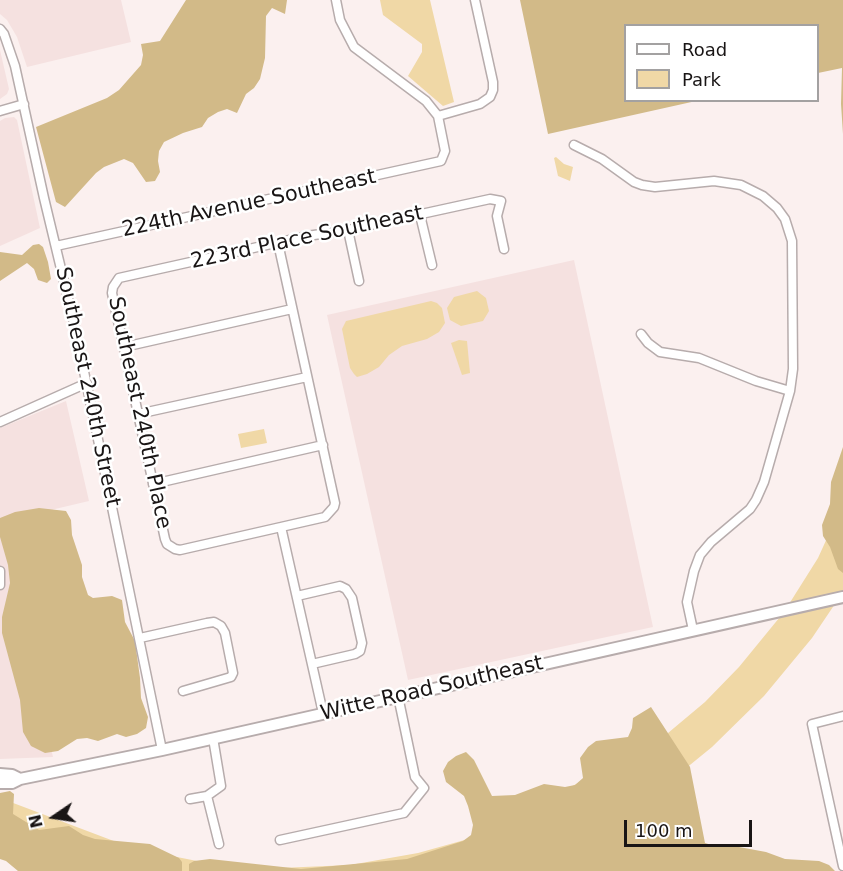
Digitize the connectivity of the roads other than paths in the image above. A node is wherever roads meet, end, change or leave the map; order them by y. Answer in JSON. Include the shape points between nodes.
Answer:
{"nodes":[{"id":1,"x":336,"y":0,"type":"edge"},
{"id":2,"x":475,"y":0,"type":"edge"},
{"id":3,"x":0,"y":28,"type":"edge"},
{"id":4,"x":24,"y":104,"type":"junction"},
{"id":5,"x":0,"y":111,"type":"edge"},
{"id":6,"x":438,"y":116,"type":"junction"},
{"id":7,"x":574,"y":145,"type":"dead end"},
{"id":8,"x":420,"y":215,"type":"junction"},
{"id":9,"x":348,"y":230,"type":"junction"},
{"id":10,"x":278,"y":243,"type":"junction"},
{"id":11,"x":56,"y":246,"type":"junction"},
{"id":12,"x":504,"y":249,"type":"dead end"},
{"id":13,"x":432,"y":265,"type":"dead end"},
{"id":14,"x":359,"y":280,"type":"dead end"},
{"id":15,"x":115,"y":283,"type":"joint"},
{"id":16,"x":292,"y":309,"type":"junction"},
{"id":17,"x":641,"y":334,"type":"dead end"},
{"id":18,"x":124,"y":347,"type":"junction"},
{"id":19,"x":307,"y":377,"type":"junction"},
{"id":20,"x":87,"y":383,"type":"junction"},
{"id":21,"x":790,"y":391,"type":"junction"},
{"id":22,"x":138,"y":414,"type":"junction"},
{"id":23,"x":0,"y":422,"type":"edge"},
{"id":24,"x":323,"y":445,"type":"junction"},
{"id":25,"x":153,"y":484,"type":"junction"},
{"id":26,"x":281,"y":527,"type":"junction"},
{"id":27,"x":0,"y":571,"type":"edge"},
{"id":28,"x":0,"y":585,"type":"edge"},
{"id":29,"x":297,"y":596,"type":"junction"},
{"id":30,"x":843,"y":597,"type":"edge"},
{"id":31,"x":693,"y":630,"type":"junction"},
{"id":32,"x":140,"y":638,"type":"junction"},
{"id":33,"x":312,"y":664,"type":"junction"},
{"id":34,"x":183,"y":691,"type":"dead end"},
{"id":35,"x":398,"y":696,"type":"junction"},
{"id":36,"x":323,"y":713,"type":"junction"},
{"id":37,"x":843,"y":716,"type":"edge"},
{"id":38,"x":213,"y":738,"type":"junction"},
{"id":39,"x":162,"y":750,"type":"junction"},
{"id":40,"x":0,"y":774,"type":"edge"},
{"id":41,"x":20,"y":779,"type":"junction"},
{"id":42,"x":0,"y":783,"type":"edge"},
{"id":43,"x":207,"y":796,"type":"junction"},
{"id":44,"x":190,"y":799,"type":"dead end"},
{"id":45,"x":280,"y":840,"type":"dead end"},
{"id":46,"x":219,"y":844,"type":"dead end"},
{"id":47,"x":843,"y":866,"type":"edge"}],
"edges":[{"from":1,"to":6,"type":"street","via":[[342,26],[354,47],[426,101]]},
{"from":2,"to":6,"type":"street","via":[[493,90],[480,104]]},
{"from":3,"to":4,"type":"street","name":"Southeast 240th Street"},
{"from":4,"to":5,"type":"street"},
{"from":4,"to":11,"type":"street","name":"Southeast 240th Street"},
{"from":6,"to":11,"type":"street","name":"224th Avenue Southeast","via":[[445,151],[441,161]]},
{"from":7,"to":21,"type":"street","via":[[642,185],[729,182],[763,196],[777,208],[792,241],[794,346]]},
{"from":8,"to":9,"type":"street","name":"223rd Place Southeast"},
{"from":8,"to":12,"type":"street","name":"223rd Place Southeast","via":[[481,200],[501,201],[497,216]]},
{"from":8,"to":13,"type":"street"},
{"from":9,"to":10,"type":"street","name":"223rd Place Southeast"},
{"from":9,"to":14,"type":"street"},
{"from":10,"to":15,"type":"street","name":"223rd Place Southeast","via":[[123,276]]},
{"from":10,"to":16,"type":"street"},
{"from":11,"to":20,"type":"street","name":"Southeast 240th Street"},
{"from":15,"to":18,"type":"street","name":"Southeast 240th Place","via":[[112,293]]},
{"from":16,"to":18,"type":"street"},
{"from":16,"to":19,"type":"street"},
{"from":17,"to":21,"type":"street","via":[[660,352],[699,358]]},
{"from":18,"to":22,"type":"street","name":"Southeast 240th Place"},
{"from":19,"to":22,"type":"street"},
{"from":19,"to":24,"type":"street"},
{"from":20,"to":23,"type":"street"},
{"from":20,"to":32,"type":"street","name":"Southeast 240th Street"},
{"from":21,"to":31,"type":"street","via":[[756,500],[700,555],[687,602]]},
{"from":22,"to":25,"type":"street","name":"Southeast 240th Place"},
{"from":24,"to":25,"type":"street"},
{"from":24,"to":26,"type":"street","via":[[335,503],[332,511],[325,517]]},
{"from":25,"to":26,"type":"street","name":"Southeast 240th Place","via":[[167,544],[180,550]]},
{"from":26,"to":29,"type":"street"},
{"from":27,"to":28,"type":"street"},
{"from":29,"to":33,"type":"street"},
{"from":29,"to":33,"type":"street","via":[[340,586],[346,589],[352,598],[362,643],[355,654]]},
{"from":30,"to":31,"type":"street","name":"Witte Road Southeast"},
{"from":31,"to":35,"type":"street","name":"Witte Road Southeast"},
{"from":32,"to":34,"type":"street","via":[[207,623],[221,626],[231,677]]},
{"from":32,"to":39,"type":"street","name":"Southeast 240th Street"},
{"from":33,"to":36,"type":"street"},
{"from":35,"to":36,"type":"street","name":"Witte Road Southeast"},
{"from":35,"to":45,"type":"street","via":[[415,777],[424,788],[404,813]]},
{"from":36,"to":38,"type":"street","name":"Witte Road Southeast"},
{"from":37,"to":47,"type":"street","via":[[812,724]]},
{"from":38,"to":39,"type":"street","name":"Witte Road Southeast"},
{"from":38,"to":43,"type":"street","via":[[221,786]]},
{"from":39,"to":41,"type":"street","name":"Witte Road Southeast"},
{"from":40,"to":41,"type":"street","name":"Witte Road Southeast"},
{"from":41,"to":42,"type":"street","name":"Witte Road Southeast"},
{"from":43,"to":44,"type":"street"},
{"from":43,"to":46,"type":"street"}]}
